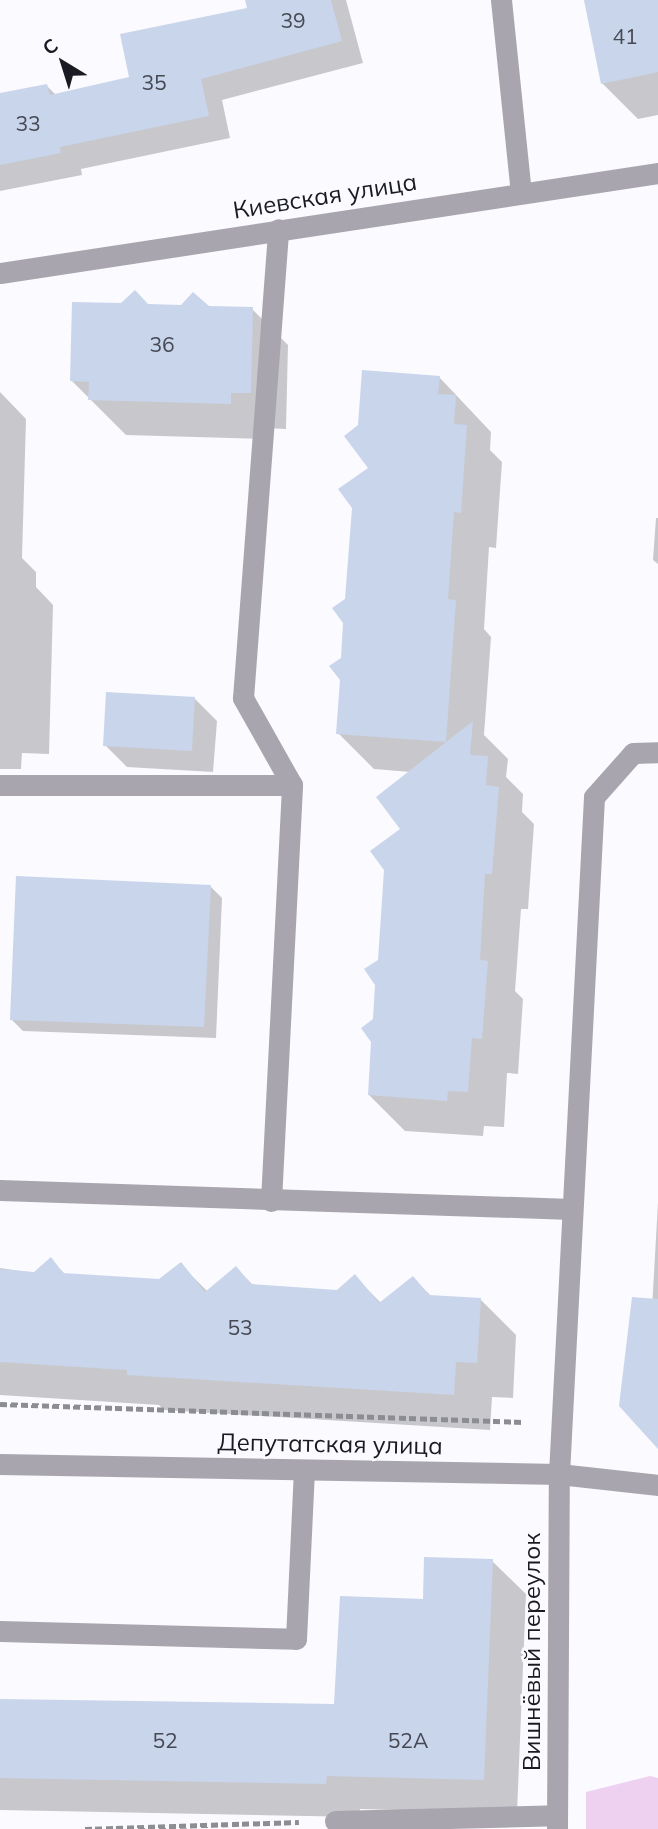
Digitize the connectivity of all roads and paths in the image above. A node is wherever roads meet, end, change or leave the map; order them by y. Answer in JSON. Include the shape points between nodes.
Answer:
{"nodes":[{"id":1,"x":501,"y":0,"type":"edge"},
{"id":2,"x":658,"y":173,"type":"edge"},
{"id":3,"x":522,"y":192,"type":"junction"},
{"id":4,"x":278,"y":229,"type":"junction"},
{"id":5,"x":0,"y":273,"type":"edge"},
{"id":6,"x":658,"y":752,"type":"edge"},
{"id":7,"x":0,"y":785,"type":"edge"},
{"id":8,"x":292,"y":785,"type":"junction"},
{"id":9,"x":0,"y":1190,"type":"edge"},
{"id":10,"x":271,"y":1201,"type":"junction"},
{"id":11,"x":572,"y":1209,"type":"junction"},
{"id":12,"x":0,"y":1404,"type":"edge"},
{"id":13,"x":561,"y":1423,"type":"junction"},
{"id":14,"x":0,"y":1464,"type":"edge"},
{"id":15,"x":304,"y":1471,"type":"junction"},
{"id":16,"x":559,"y":1474,"type":"junction"},
{"id":17,"x":658,"y":1485,"type":"edge"},
{"id":18,"x":0,"y":1631,"type":"edge"},
{"id":19,"x":335,"y":1821,"type":"joint"},
{"id":20,"x":557,"y":1822,"type":"edge"},
{"id":21,"x":85,"y":1829,"type":"edge"}],
"edges":[{"from":1,"to":3,"type":"street"},
{"from":2,"to":3,"type":"street","name":"Киевская улица"},
{"from":3,"to":4,"type":"street","name":"Киевская улица"},
{"from":4,"to":5,"type":"street","name":"Киевская улица"},
{"from":4,"to":8,"type":"street","via":[[243,698]]},
{"from":6,"to":11,"type":"street","name":"Вишнёвый переулок","via":[[633,753],[594,797]]},
{"from":7,"to":8,"type":"street"},
{"from":8,"to":10,"type":"street"},
{"from":9,"to":10,"type":"street"},
{"from":10,"to":11,"type":"street"},
{"from":11,"to":13,"type":"street","name":"Вишнёвый переулок"},
{"from":12,"to":13,"type":"path"},
{"from":13,"to":16,"type":"street","name":"Вишнёвый переулок"},
{"from":14,"to":15,"type":"street","name":"Депутатская улица"},
{"from":15,"to":16,"type":"street","name":"Депутатская улица"},
{"from":15,"to":18,"type":"street","via":[[296,1639]]},
{"from":16,"to":17,"type":"street","name":"Депутатская улица"},
{"from":16,"to":20,"type":"street","name":"Вишнёвый переулок"},
{"from":19,"to":20,"type":"street"},
{"from":19,"to":21,"type":"path"}]}
